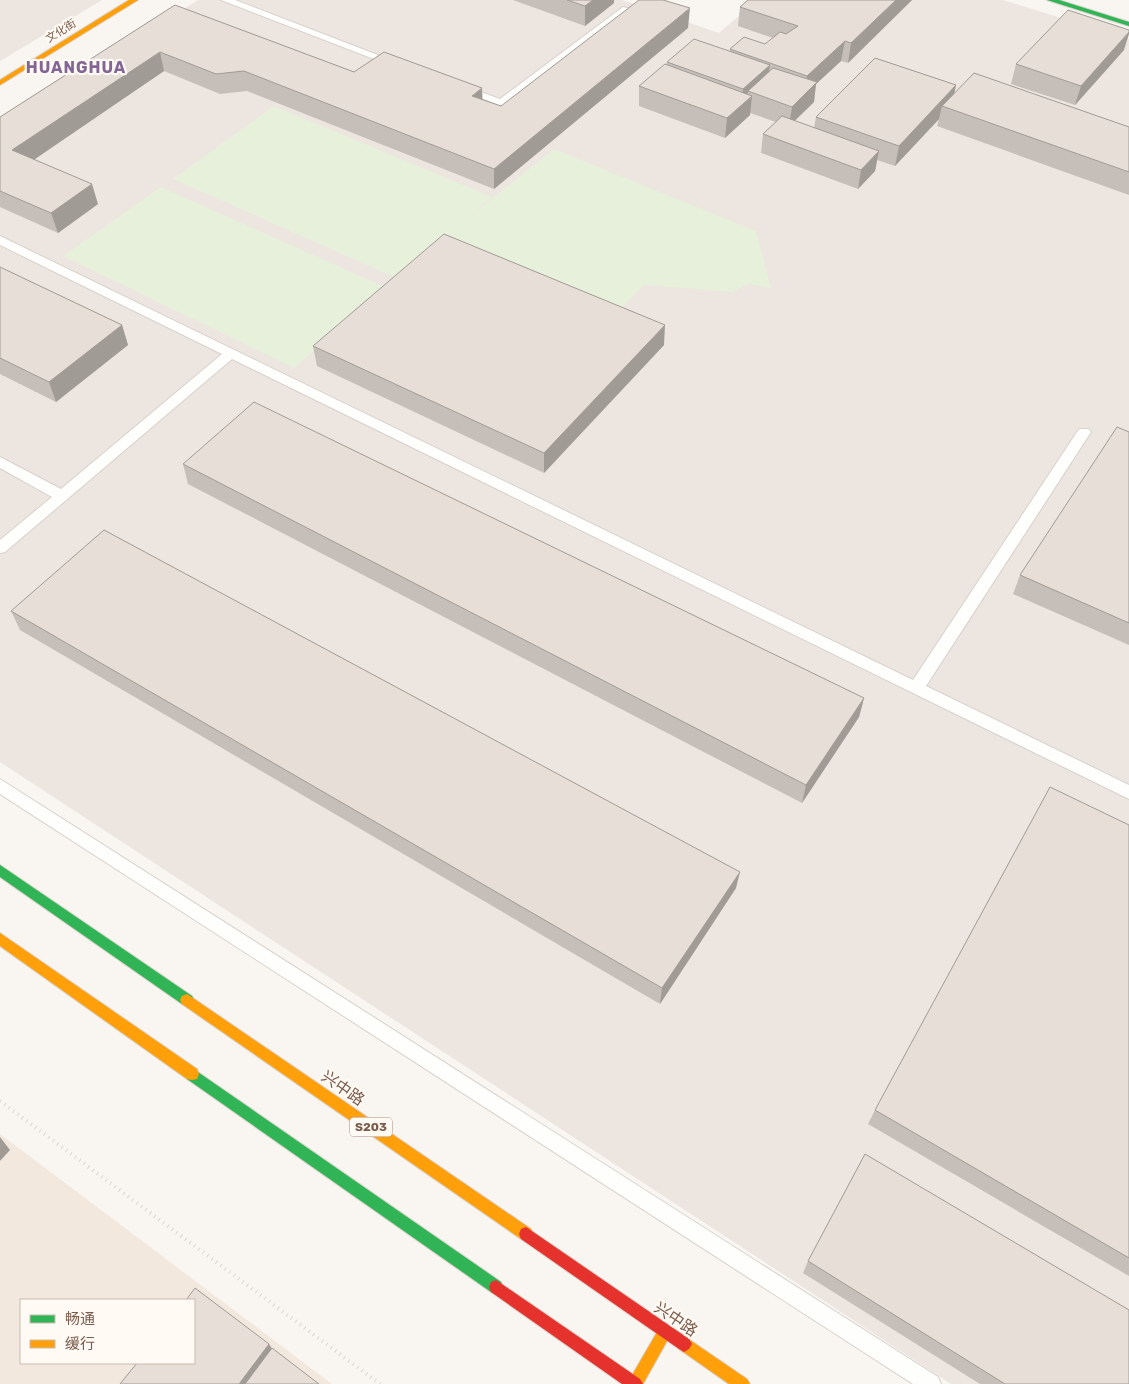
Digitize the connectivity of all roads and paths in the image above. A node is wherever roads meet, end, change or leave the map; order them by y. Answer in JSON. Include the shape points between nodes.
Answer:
{"nodes":[{"id":1,"x":134,"y":0,"type":"edge"},
{"id":2,"x":226,"y":0,"type":"edge"},
{"id":3,"x":1051,"y":0,"type":"edge"},
{"id":4,"x":626,"y":10,"type":"edge"},
{"id":5,"x":1129,"y":24,"type":"edge"},
{"id":6,"x":409,"y":69,"type":"edge"},
{"id":7,"x":0,"y":83,"type":"edge"},
{"id":8,"x":455,"y":86,"type":"edge"},
{"id":9,"x":0,"y":240,"type":"edge"},
{"id":10,"x":231,"y":353,"type":"junction"},
{"id":11,"x":1084,"y":432,"type":"dead end"},
{"id":12,"x":0,"y":462,"type":"edge"},
{"id":13,"x":62,"y":496,"type":"junction"},
{"id":14,"x":0,"y":548,"type":"edge"},
{"id":15,"x":916,"y":688,"type":"junction"},
{"id":16,"x":0,"y":786,"type":"edge"},
{"id":17,"x":1129,"y":792,"type":"edge"},
{"id":18,"x":0,"y":870,"type":"edge"},
{"id":19,"x":0,"y":940,"type":"edge"},
{"id":20,"x":0,"y":1101,"type":"edge"},
{"id":21,"x":665,"y":1332,"type":"junction"},
{"id":22,"x":380,"y":1384,"type":"edge"},
{"id":23,"x":635,"y":1384,"type":"edge"},
{"id":24,"x":742,"y":1384,"type":"edge"},
{"id":25,"x":931,"y":1384,"type":"edge"}],
"edges":[{"from":1,"to":7,"type":"main road","name":"文化街"},
{"from":2,"to":6,"type":"lane"},
{"from":3,"to":5,"type":"main road"},
{"from":4,"to":8,"type":"lane","via":[[501,103]]},
{"from":9,"to":10,"type":"lane"},
{"from":10,"to":13,"type":"lane"},
{"from":10,"to":15,"type":"lane"},
{"from":11,"to":15,"type":"lane"},
{"from":12,"to":13,"type":"lane"},
{"from":13,"to":14,"type":"lane"},
{"from":15,"to":17,"type":"lane"},
{"from":16,"to":25,"type":"lane"},
{"from":18,"to":21,"type":"main road","name":"兴中路","number":"S203"},
{"from":19,"to":23,"type":"main road"},
{"from":20,"to":22,"type":"path"},
{"from":21,"to":23,"type":"main road"},
{"from":21,"to":24,"type":"main road","name":"兴中路","number":"S203"}]}
